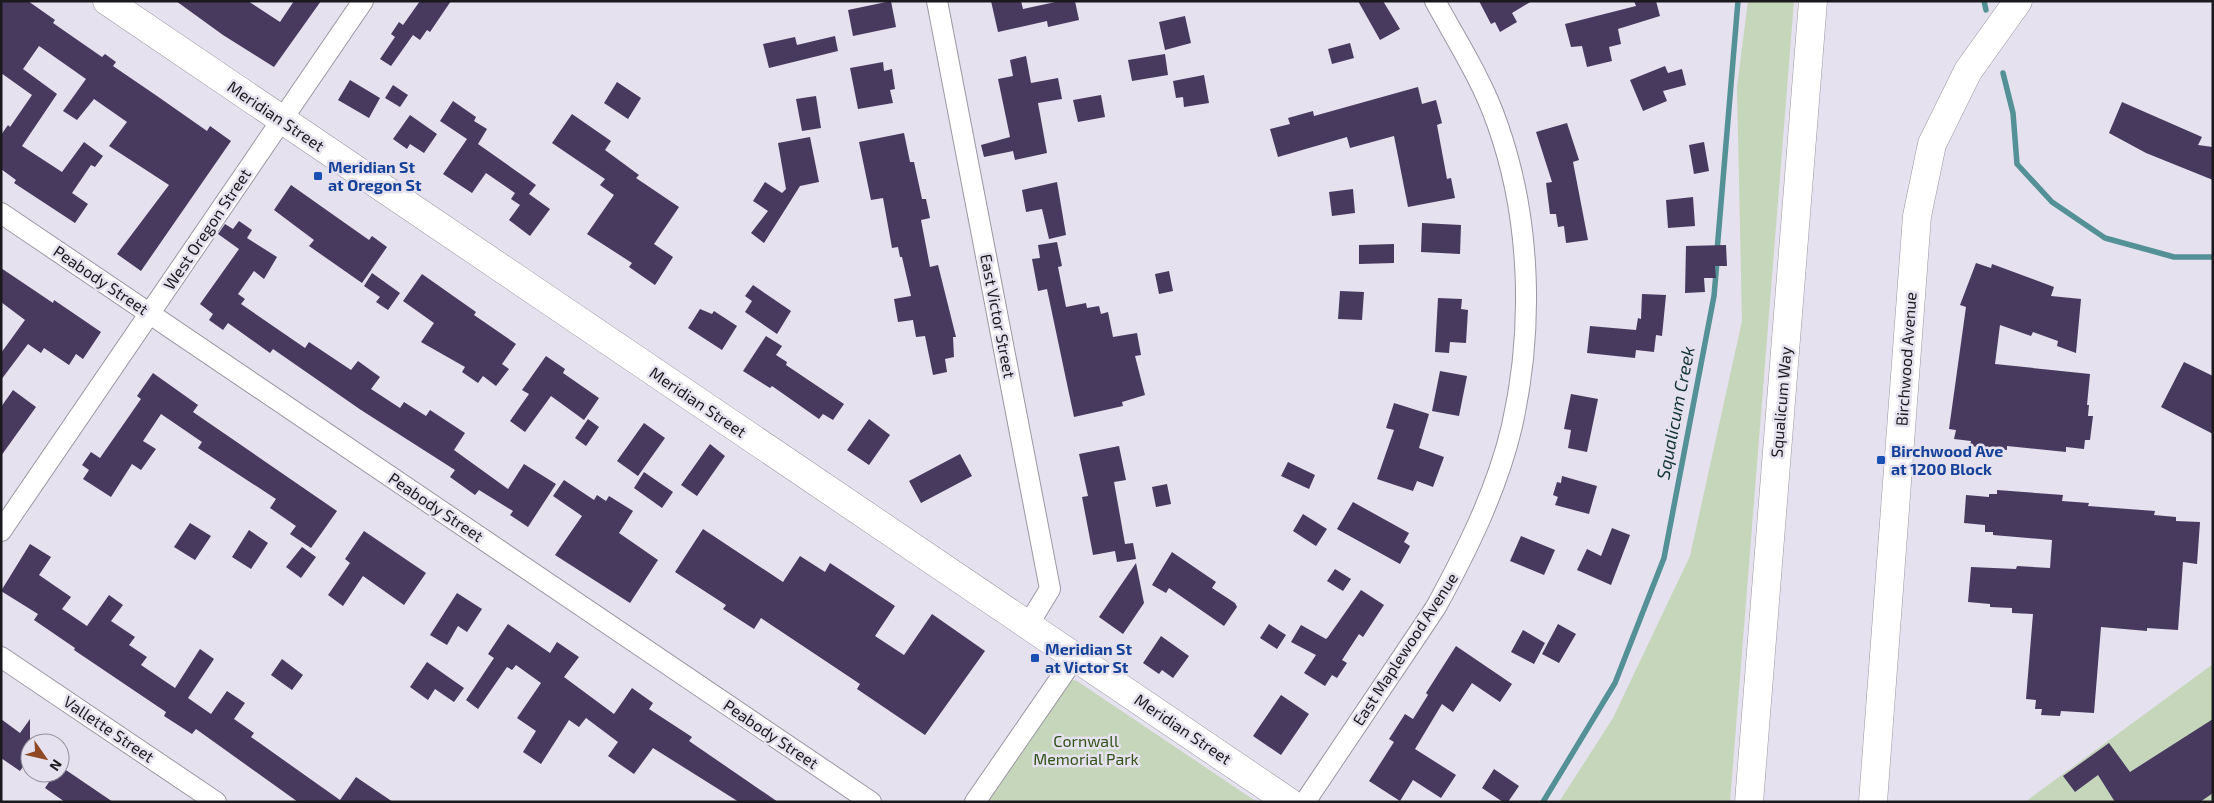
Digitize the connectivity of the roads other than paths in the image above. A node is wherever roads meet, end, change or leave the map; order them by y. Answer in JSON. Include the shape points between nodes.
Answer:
{"nodes":[{"id":1,"x":107,"y":1,"type":"edge"},
{"id":2,"x":363,"y":1,"type":"edge"},
{"id":3,"x":937,"y":1,"type":"edge"},
{"id":4,"x":1435,"y":1,"type":"edge"},
{"id":5,"x":1813,"y":1,"type":"edge"},
{"id":6,"x":2018,"y":1,"type":"edge"},
{"id":7,"x":282,"y":120,"type":"junction"},
{"id":8,"x":1,"y":213,"type":"edge"},
{"id":9,"x":150,"y":313,"type":"junction"},
{"id":10,"x":1,"y":531,"type":"edge"},
{"id":11,"x":1028,"y":625,"type":"junction"},
{"id":12,"x":1,"y":656,"type":"edge"},
{"id":13,"x":1075,"y":657,"type":"junction"},
{"id":14,"x":216,"y":802,"type":"edge"},
{"id":15,"x":871,"y":802,"type":"edge"},
{"id":16,"x":975,"y":802,"type":"edge"},
{"id":17,"x":1289,"y":802,"type":"edge"},
{"id":18,"x":1305,"y":802,"type":"edge"},
{"id":19,"x":1749,"y":802,"type":"edge"},
{"id":20,"x":1873,"y":802,"type":"edge"}],
"edges":[{"from":1,"to":7,"type":"street","name":"Meridian Street"},
{"from":2,"to":7,"type":"street","name":"West Oregon Street"},
{"from":3,"to":11,"type":"street","name":"East Victor Street","via":[[1050,589]]},
{"from":4,"to":18,"type":"street","name":"East Maplewood Avenue","via":[[1474,71],[1497,123],[1511,172],[1522,226],[1526,277],[1520,379],[1511,426],[1492,489],[1454,574],[1436,607]]},
{"from":5,"to":19,"type":"street","name":"Squalicum Way"},
{"from":6,"to":20,"type":"street","name":"Birchwood Avenue","via":[[1968,71],[1932,144],[1917,216]]},
{"from":7,"to":9,"type":"street","name":"West Oregon Street"},
{"from":7,"to":11,"type":"street","name":"Meridian Street"},
{"from":8,"to":9,"type":"street","name":"Peabody Street"},
{"from":9,"to":10,"type":"street","name":"West Oregon Street"},
{"from":9,"to":15,"type":"street","name":"Peabody Street"},
{"from":11,"to":13,"type":"street","name":"Meridian Street"},
{"from":12,"to":14,"type":"street","name":"Vallette Street"},
{"from":13,"to":16,"type":"street"},
{"from":13,"to":17,"type":"street","name":"Meridian Street"}]}
